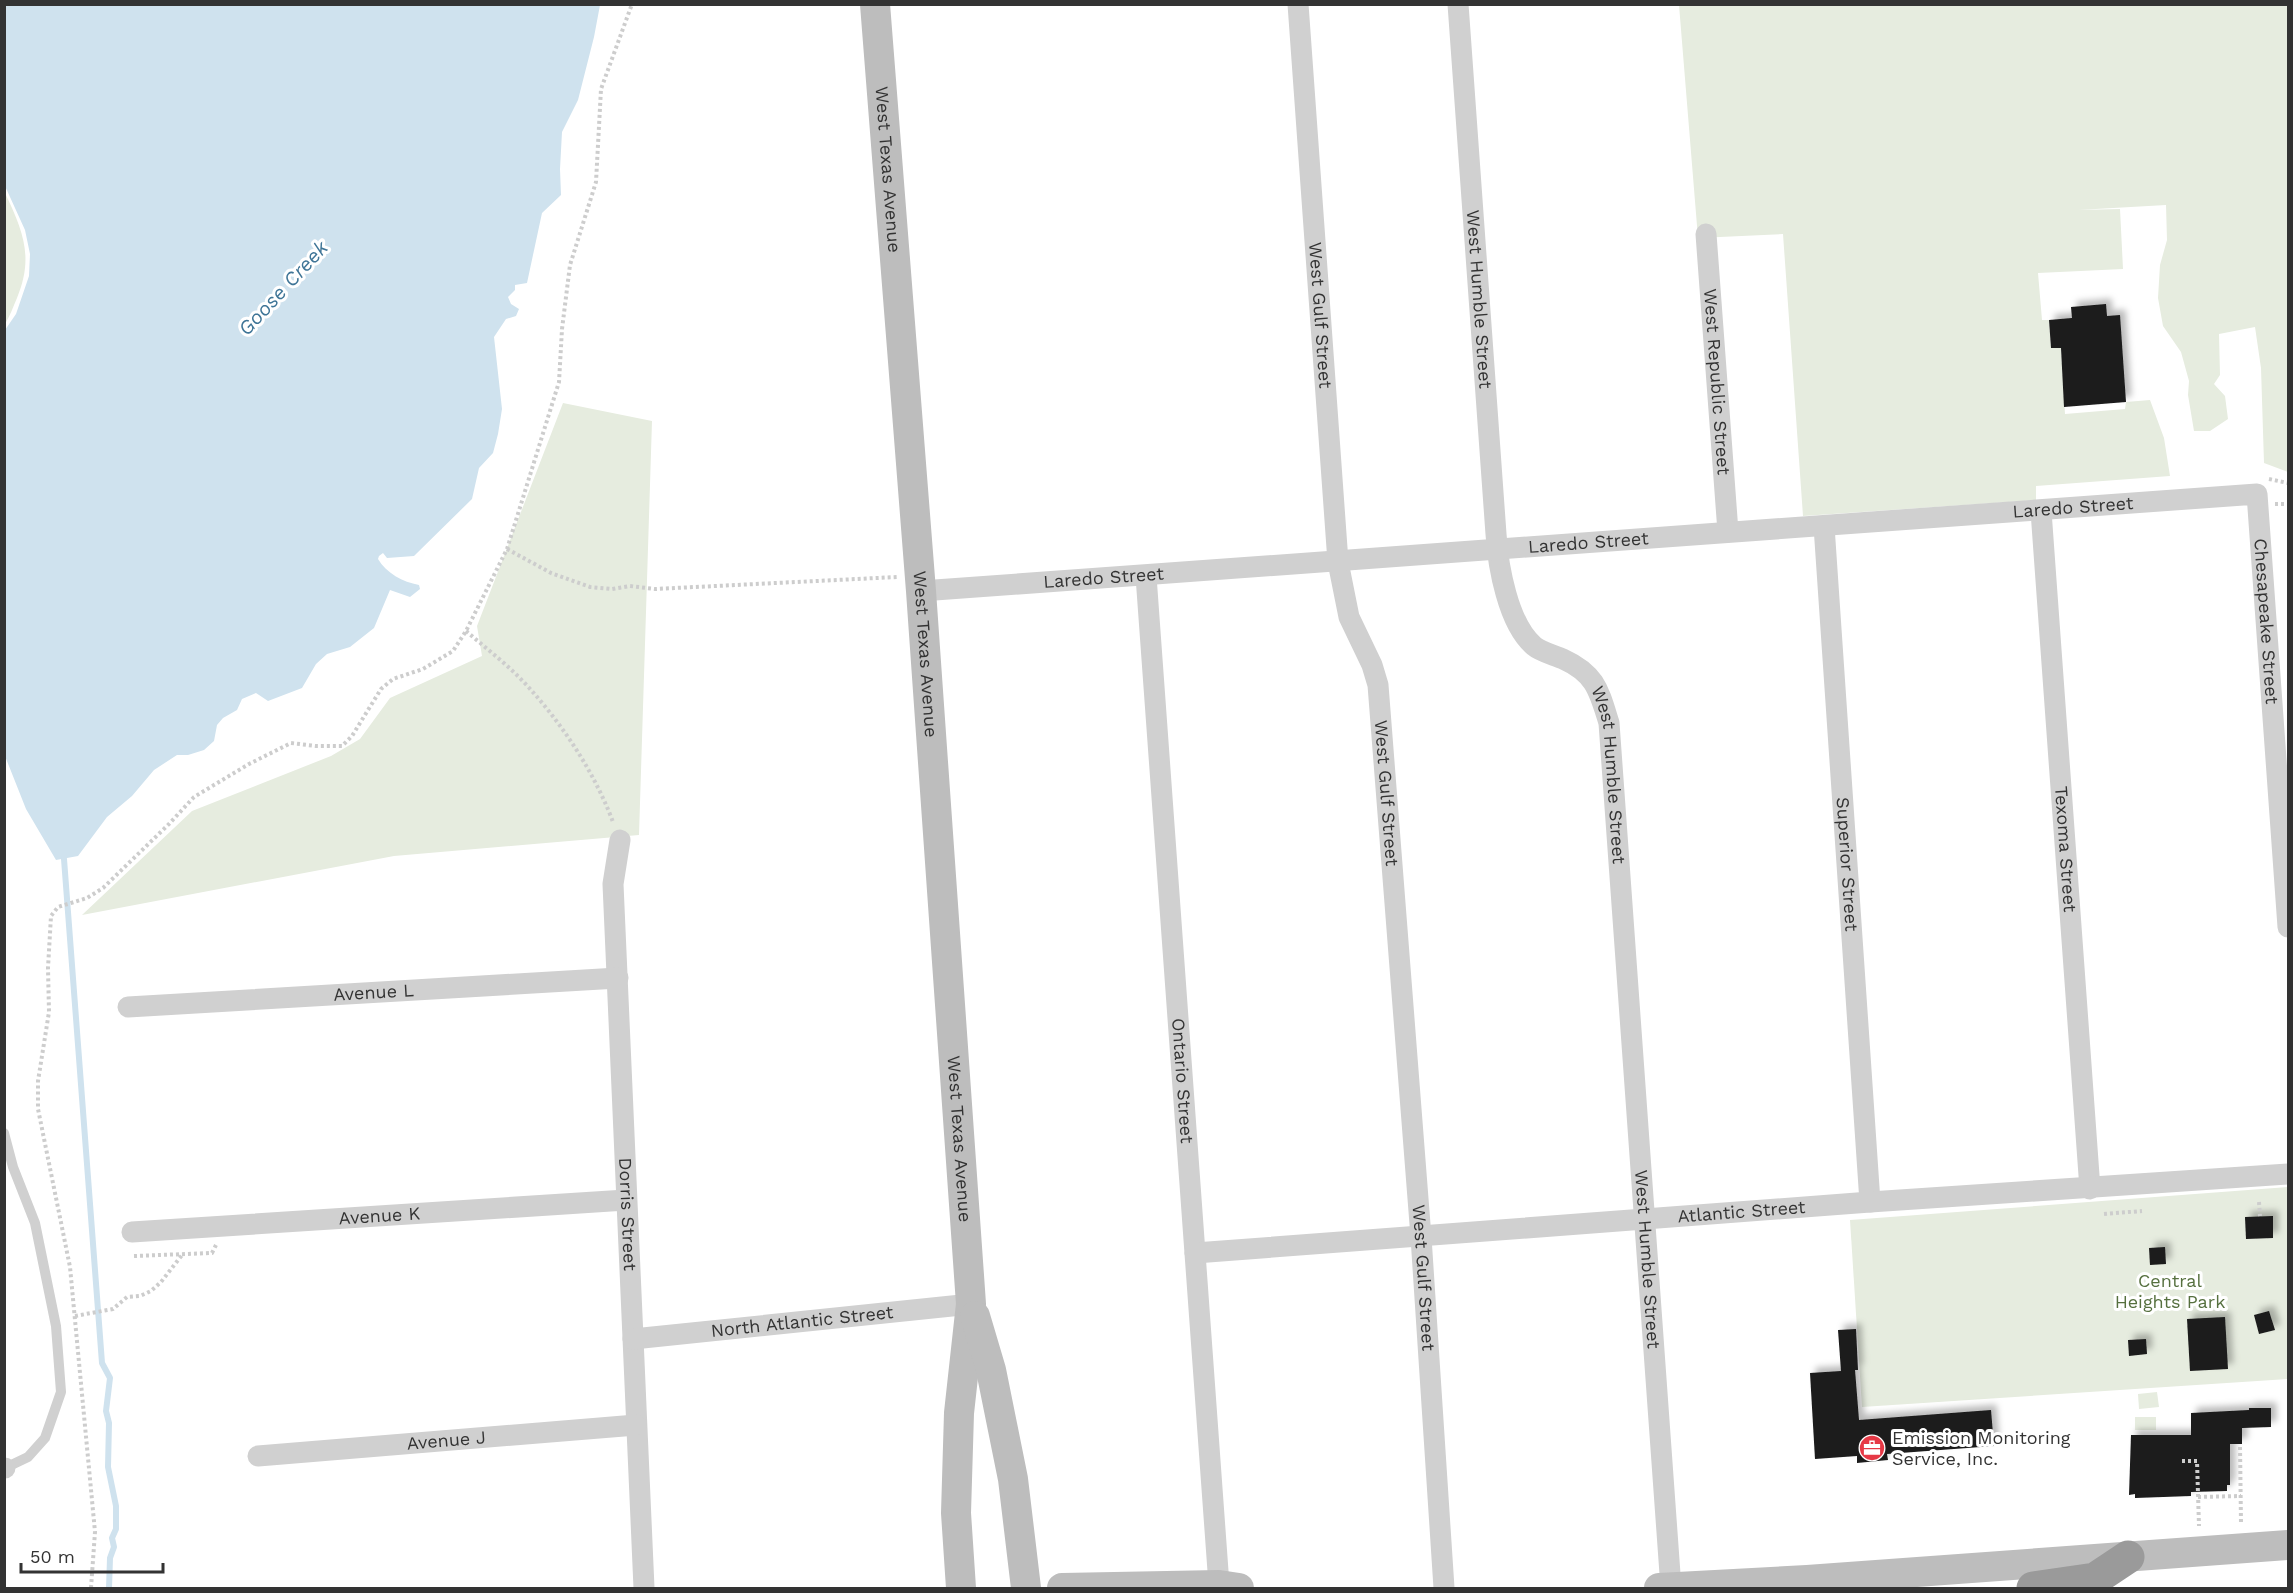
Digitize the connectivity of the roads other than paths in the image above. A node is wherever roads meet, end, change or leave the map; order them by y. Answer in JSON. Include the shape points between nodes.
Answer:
{"nodes":[{"id":1,"x":875,"y":4,"type":"edge"},
{"id":2,"x":1298,"y":4,"type":"edge"},
{"id":3,"x":1458,"y":4,"type":"edge"},
{"id":4,"x":1706,"y":234,"type":"dead end"},
{"id":5,"x":2266,"y":492,"type":"joint"},
{"id":6,"x":2040,"y":511,"type":"junction"},
{"id":7,"x":1824,"y":526,"type":"junction"},
{"id":8,"x":1728,"y":532,"type":"junction"},
{"id":9,"x":1497,"y":549,"type":"junction"},
{"id":10,"x":1338,"y":562,"type":"junction"},
{"id":11,"x":1146,"y":576,"type":"junction"},
{"id":12,"x":920,"y":584,"type":"junction"},
{"id":13,"x":620,"y":840,"type":"road end"},
{"id":14,"x":2289,"y":927,"type":"edge"},
{"id":15,"x":618,"y":978,"type":"junction"},
{"id":16,"x":128,"y":1007,"type":"dead end"},
{"id":17,"x":4,"y":1132,"type":"edge"},
{"id":18,"x":2289,"y":1174,"type":"edge"},
{"id":19,"x":2091,"y":1189,"type":"junction"},
{"id":20,"x":626,"y":1200,"type":"junction"},
{"id":21,"x":1869,"y":1202,"type":"junction"},
{"id":22,"x":1644,"y":1220,"type":"junction"},
{"id":23,"x":132,"y":1232,"type":"dead end"},
{"id":24,"x":1420,"y":1237,"type":"junction"},
{"id":25,"x":1195,"y":1253,"type":"junction"},
{"id":26,"x":971,"y":1304,"type":"junction"},
{"id":27,"x":633,"y":1339,"type":"junction"},
{"id":28,"x":636,"y":1425,"type":"junction"},
{"id":29,"x":258,"y":1456,"type":"dead end"},
{"id":30,"x":4,"y":1468,"type":"edge"},
{"id":31,"x":2289,"y":1545,"type":"edge"},
{"id":32,"x":2128,"y":1557,"type":"junction"},
{"id":33,"x":1229,"y":1587,"type":"edge"},
{"id":34,"x":644,"y":1588,"type":"edge"},
{"id":35,"x":961,"y":1588,"type":"edge"},
{"id":36,"x":1026,"y":1588,"type":"edge"},
{"id":37,"x":1062,"y":1588,"type":"edge"},
{"id":38,"x":1108,"y":1588,"type":"edge"},
{"id":39,"x":1444,"y":1588,"type":"edge"},
{"id":40,"x":1659,"y":1588,"type":"edge"},
{"id":41,"x":1671,"y":1588,"type":"edge"},
{"id":42,"x":2033,"y":1588,"type":"edge"}],
"edges":[{"from":1,"to":12,"type":"street","name":"West Texas Avenue"},
{"from":2,"to":10,"type":"street","name":"West Gulf Street"},
{"from":3,"to":9,"type":"street","name":"West Humble Street"},
{"from":4,"to":8,"type":"street","name":"West Republic Street"},
{"from":5,"to":6,"type":"street","name":"Laredo Street"},
{"from":5,"to":14,"type":"street","name":"Chesapeake Street"},
{"from":6,"to":7,"type":"street","name":"Laredo Street"},
{"from":6,"to":19,"type":"street","name":"Texoma Street"},
{"from":7,"to":8,"type":"street","name":"Laredo Street"},
{"from":7,"to":21,"type":"street","name":"Superior Street"},
{"from":8,"to":9,"type":"street","name":"Laredo Street"},
{"from":9,"to":10,"type":"street","name":"Laredo Street"},
{"from":9,"to":22,"type":"street","name":"West Humble Street","via":[[1501,578],[1520,628],[1534,646],[1572,663],[1593,680],[1609,723]]},
{"from":10,"to":11,"type":"street","name":"Laredo Street"},
{"from":10,"to":24,"type":"street","name":"West Gulf Street","via":[[1349,617],[1377,685]]},
{"from":11,"to":12,"type":"street","name":"Laredo Street"},
{"from":11,"to":25,"type":"street","name":"Ontario Street"},
{"from":12,"to":26,"type":"street","name":"West Texas Avenue"},
{"from":13,"to":15,"type":"street","name":"Dorris Street","via":[[613,884]]},
{"from":15,"to":16,"type":"street","name":"Avenue L"},
{"from":15,"to":20,"type":"street","name":"Dorris Street"},
{"from":17,"to":30,"type":"lane","via":[[35,1223],[56,1326],[60,1392],[45,1438],[28,1456]]},
{"from":18,"to":19,"type":"street","name":"Atlantic Street"},
{"from":19,"to":21,"type":"street","name":"Atlantic Street"},
{"from":20,"to":23,"type":"street","name":"Avenue K"},
{"from":20,"to":27,"type":"street","name":"Dorris Street"},
{"from":21,"to":22,"type":"street","name":"Atlantic Street"},
{"from":22,"to":24,"type":"street","name":"Atlantic Street"},
{"from":22,"to":41,"type":"street","name":"West Humble Street"},
{"from":24,"to":25,"type":"street","name":"Atlantic Street"},
{"from":24,"to":39,"type":"street","name":"West Gulf Street"},
{"from":25,"to":33,"type":"street","name":"Ontario Street"},
{"from":26,"to":27,"type":"street","name":"North Atlantic Street"},
{"from":26,"to":35,"type":"street","name":"West Texas Avenue","via":[[958,1413],[956,1513]]},
{"from":26,"to":36,"type":"street","name":"West Texas Avenue","via":[[991,1370],[1013,1479]]},
{"from":27,"to":28,"type":"street","name":"Dorris Street"},
{"from":28,"to":29,"type":"street","name":"Avenue J"},
{"from":28,"to":34,"type":"street","name":"Dorris Street"},
{"from":31,"to":32,"type":"street"},
{"from":32,"to":41,"type":"street"},
{"from":32,"to":42,"type":"highway","via":[[2096,1579]]},
{"from":33,"to":38,"type":"street"},
{"from":37,"to":38,"type":"street"},
{"from":40,"to":41,"type":"street"}]}
